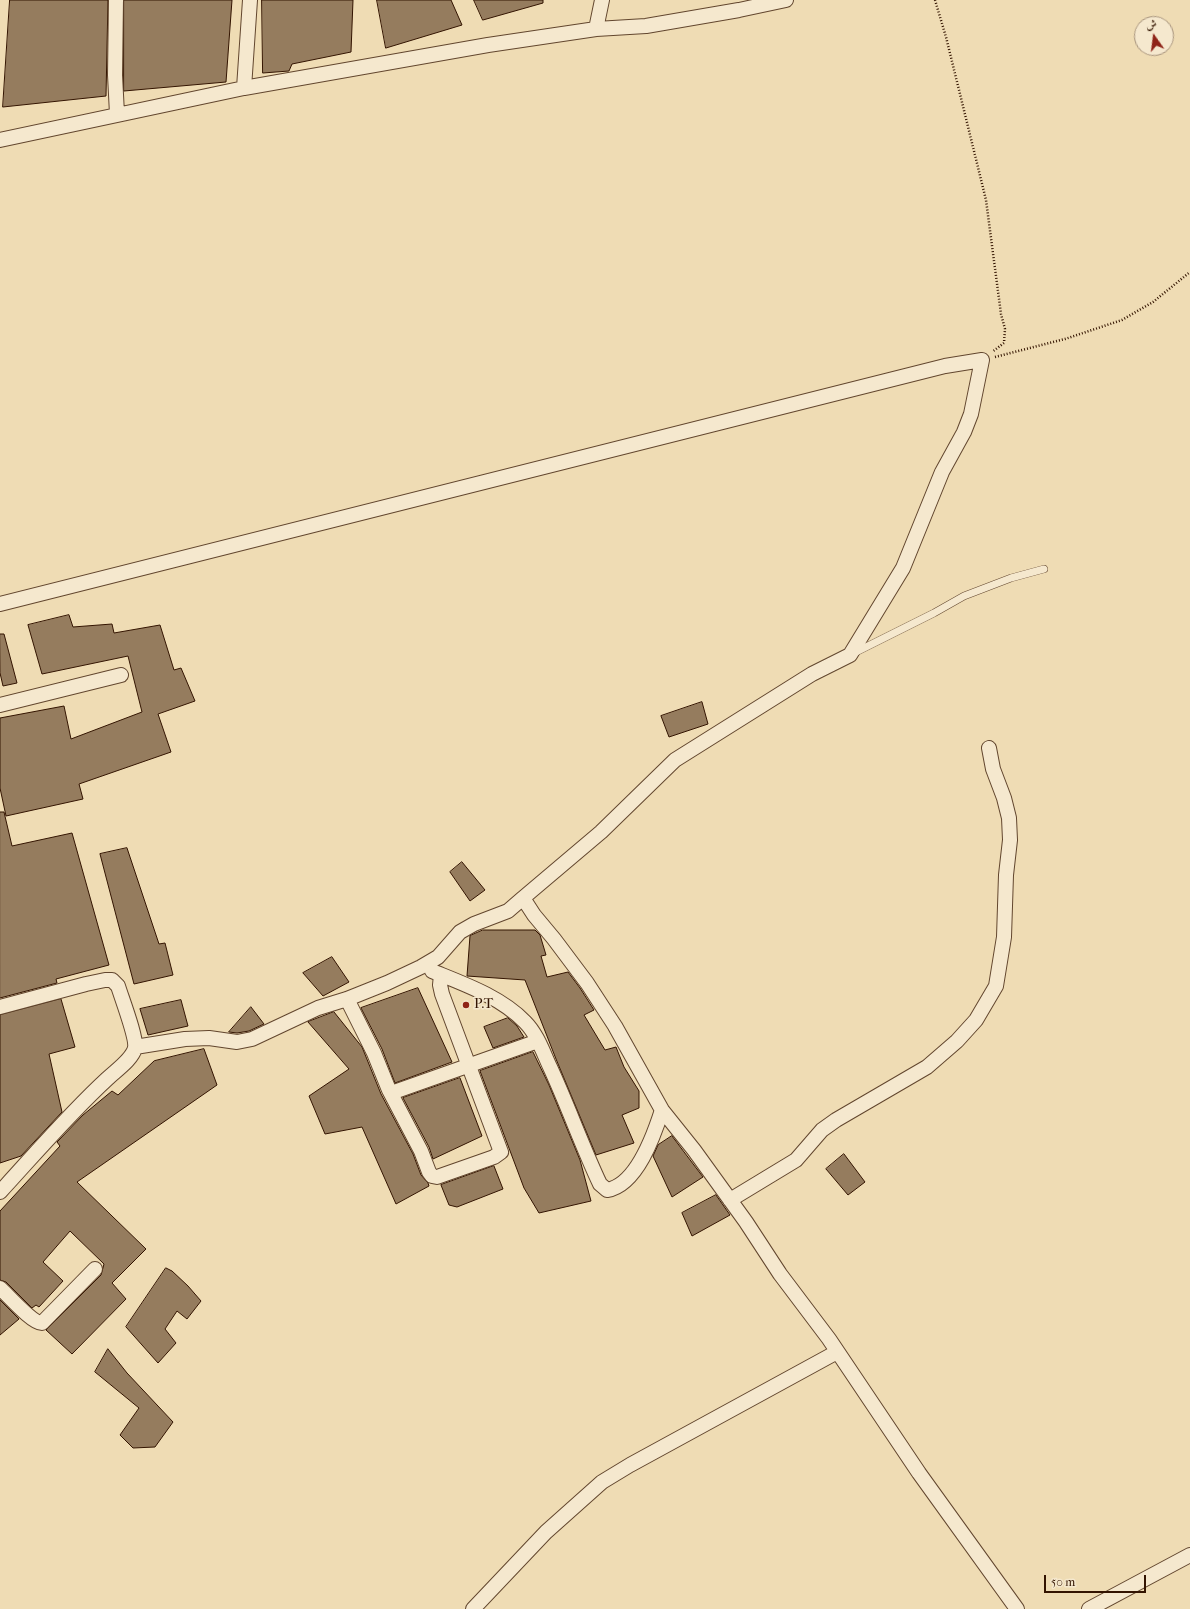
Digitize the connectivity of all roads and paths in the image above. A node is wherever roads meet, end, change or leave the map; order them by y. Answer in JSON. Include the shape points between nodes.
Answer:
{"nodes":[{"id":1,"x":116,"y":0,"type":"edge"},
{"id":2,"x":250,"y":0,"type":"edge"},
{"id":3,"x":602,"y":0,"type":"edge"},
{"id":4,"x":786,"y":0,"type":"edge"},
{"id":5,"x":935,"y":0,"type":"edge"},
{"id":6,"x":740,"y":5,"type":"edge"},
{"id":7,"x":596,"y":29,"type":"junction"},
{"id":8,"x":244,"y":88,"type":"junction"},
{"id":9,"x":117,"y":114,"type":"junction"},
{"id":10,"x":0,"y":140,"type":"edge"},
{"id":11,"x":1190,"y":272,"type":"edge"},
{"id":12,"x":982,"y":360,"type":"junction"},
{"id":13,"x":1044,"y":569,"type":"dead end"},
{"id":14,"x":0,"y":604,"type":"edge"},
{"id":15,"x":850,"y":655,"type":"junction"},
{"id":16,"x":121,"y":675,"type":"dead end"},
{"id":17,"x":0,"y":705,"type":"edge"},
{"id":18,"x":989,"y":748,"type":"dead end"},
{"id":19,"x":523,"y":898,"type":"junction"},
{"id":20,"x":421,"y":967,"type":"junction"},
{"id":21,"x":441,"y":975,"type":"junction"},
{"id":22,"x":347,"y":999,"type":"junction"},
{"id":23,"x":0,"y":1007,"type":"edge"},
{"id":24,"x":538,"y":1041,"type":"junction"},
{"id":25,"x":135,"y":1047,"type":"junction"},
{"id":26,"x":469,"y":1066,"type":"junction"},
{"id":27,"x":391,"y":1094,"type":"junction"},
{"id":28,"x":662,"y":1110,"type":"junction"},
{"id":29,"x":0,"y":1192,"type":"edge"},
{"id":30,"x":730,"y":1200,"type":"junction"},
{"id":31,"x":95,"y":1269,"type":"dead end"},
{"id":32,"x":0,"y":1288,"type":"edge"},
{"id":33,"x":837,"y":1352,"type":"junction"},
{"id":34,"x":1190,"y":1555,"type":"edge"},
{"id":35,"x":474,"y":1609,"type":"edge"},
{"id":36,"x":1017,"y":1609,"type":"edge"},
{"id":37,"x":1089,"y":1609,"type":"edge"}],
"edges":[{"from":1,"to":9,"type":"street"},
{"from":2,"to":8,"type":"street"},
{"from":3,"to":7,"type":"street"},
{"from":4,"to":6,"type":"street"},
{"from":5,"to":12,"type":"path","via":[[986,200],[1005,330],[1004,343]]},
{"from":6,"to":7,"type":"street","via":[[646,26]]},
{"from":7,"to":8,"type":"street"},
{"from":8,"to":9,"type":"street"},
{"from":9,"to":10,"type":"street"},
{"from":11,"to":12,"type":"path","via":[[1153,302],[1122,320],[1065,339]]},
{"from":12,"to":14,"type":"street","via":[[937,368]]},
{"from":12,"to":15,"type":"street","via":[[971,414],[964,432],[942,472],[903,568]]},
{"from":13,"to":15,"type":"lane","via":[[1011,578],[964,596]]},
{"from":15,"to":19,"type":"street","via":[[812,674],[675,760],[601,832]]},
{"from":16,"to":17,"type":"street"},
{"from":18,"to":30,"type":"street","via":[[1009,818],[1010,840],[1004,937],[996,986],[976,1020],[957,1041],[927,1067],[836,1120],[822,1130],[796,1160]]},
{"from":19,"to":20,"type":"street","via":[[508,911],[460,932],[438,957]]},
{"from":19,"to":28,"type":"street","via":[[587,983],[615,1026]]},
{"from":20,"to":21,"type":"street"},
{"from":20,"to":22,"type":"street"},
{"from":21,"to":24,"type":"street","via":[[493,998],[524,1021]]},
{"from":21,"to":26,"type":"street","via":[[442,994]]},
{"from":22,"to":25,"type":"street","via":[[318,1008],[245,1042],[209,1038],[185,1039]]},
{"from":22,"to":27,"type":"street"},
{"from":23,"to":25,"type":"street","via":[[86,984],[112,980],[118,986]]},
{"from":24,"to":26,"type":"street"},
{"from":24,"to":28,"type":"street","via":[[600,1184],[607,1190],[621,1185],[641,1160],[650,1144]]},
{"from":25,"to":29,"type":"street","via":[[127,1060],[103,1082]]},
{"from":26,"to":27,"type":"street"},
{"from":26,"to":27,"type":"street","via":[[501,1152],[494,1157],[437,1177],[432,1176]]},
{"from":28,"to":30,"type":"street"},
{"from":30,"to":33,"type":"street"},
{"from":31,"to":32,"type":"street","via":[[42,1323],[30,1316]]},
{"from":33,"to":35,"type":"street","via":[[602,1482],[546,1532]]},
{"from":33,"to":36,"type":"street","via":[[919,1474]]},
{"from":34,"to":37,"type":"street"}]}
